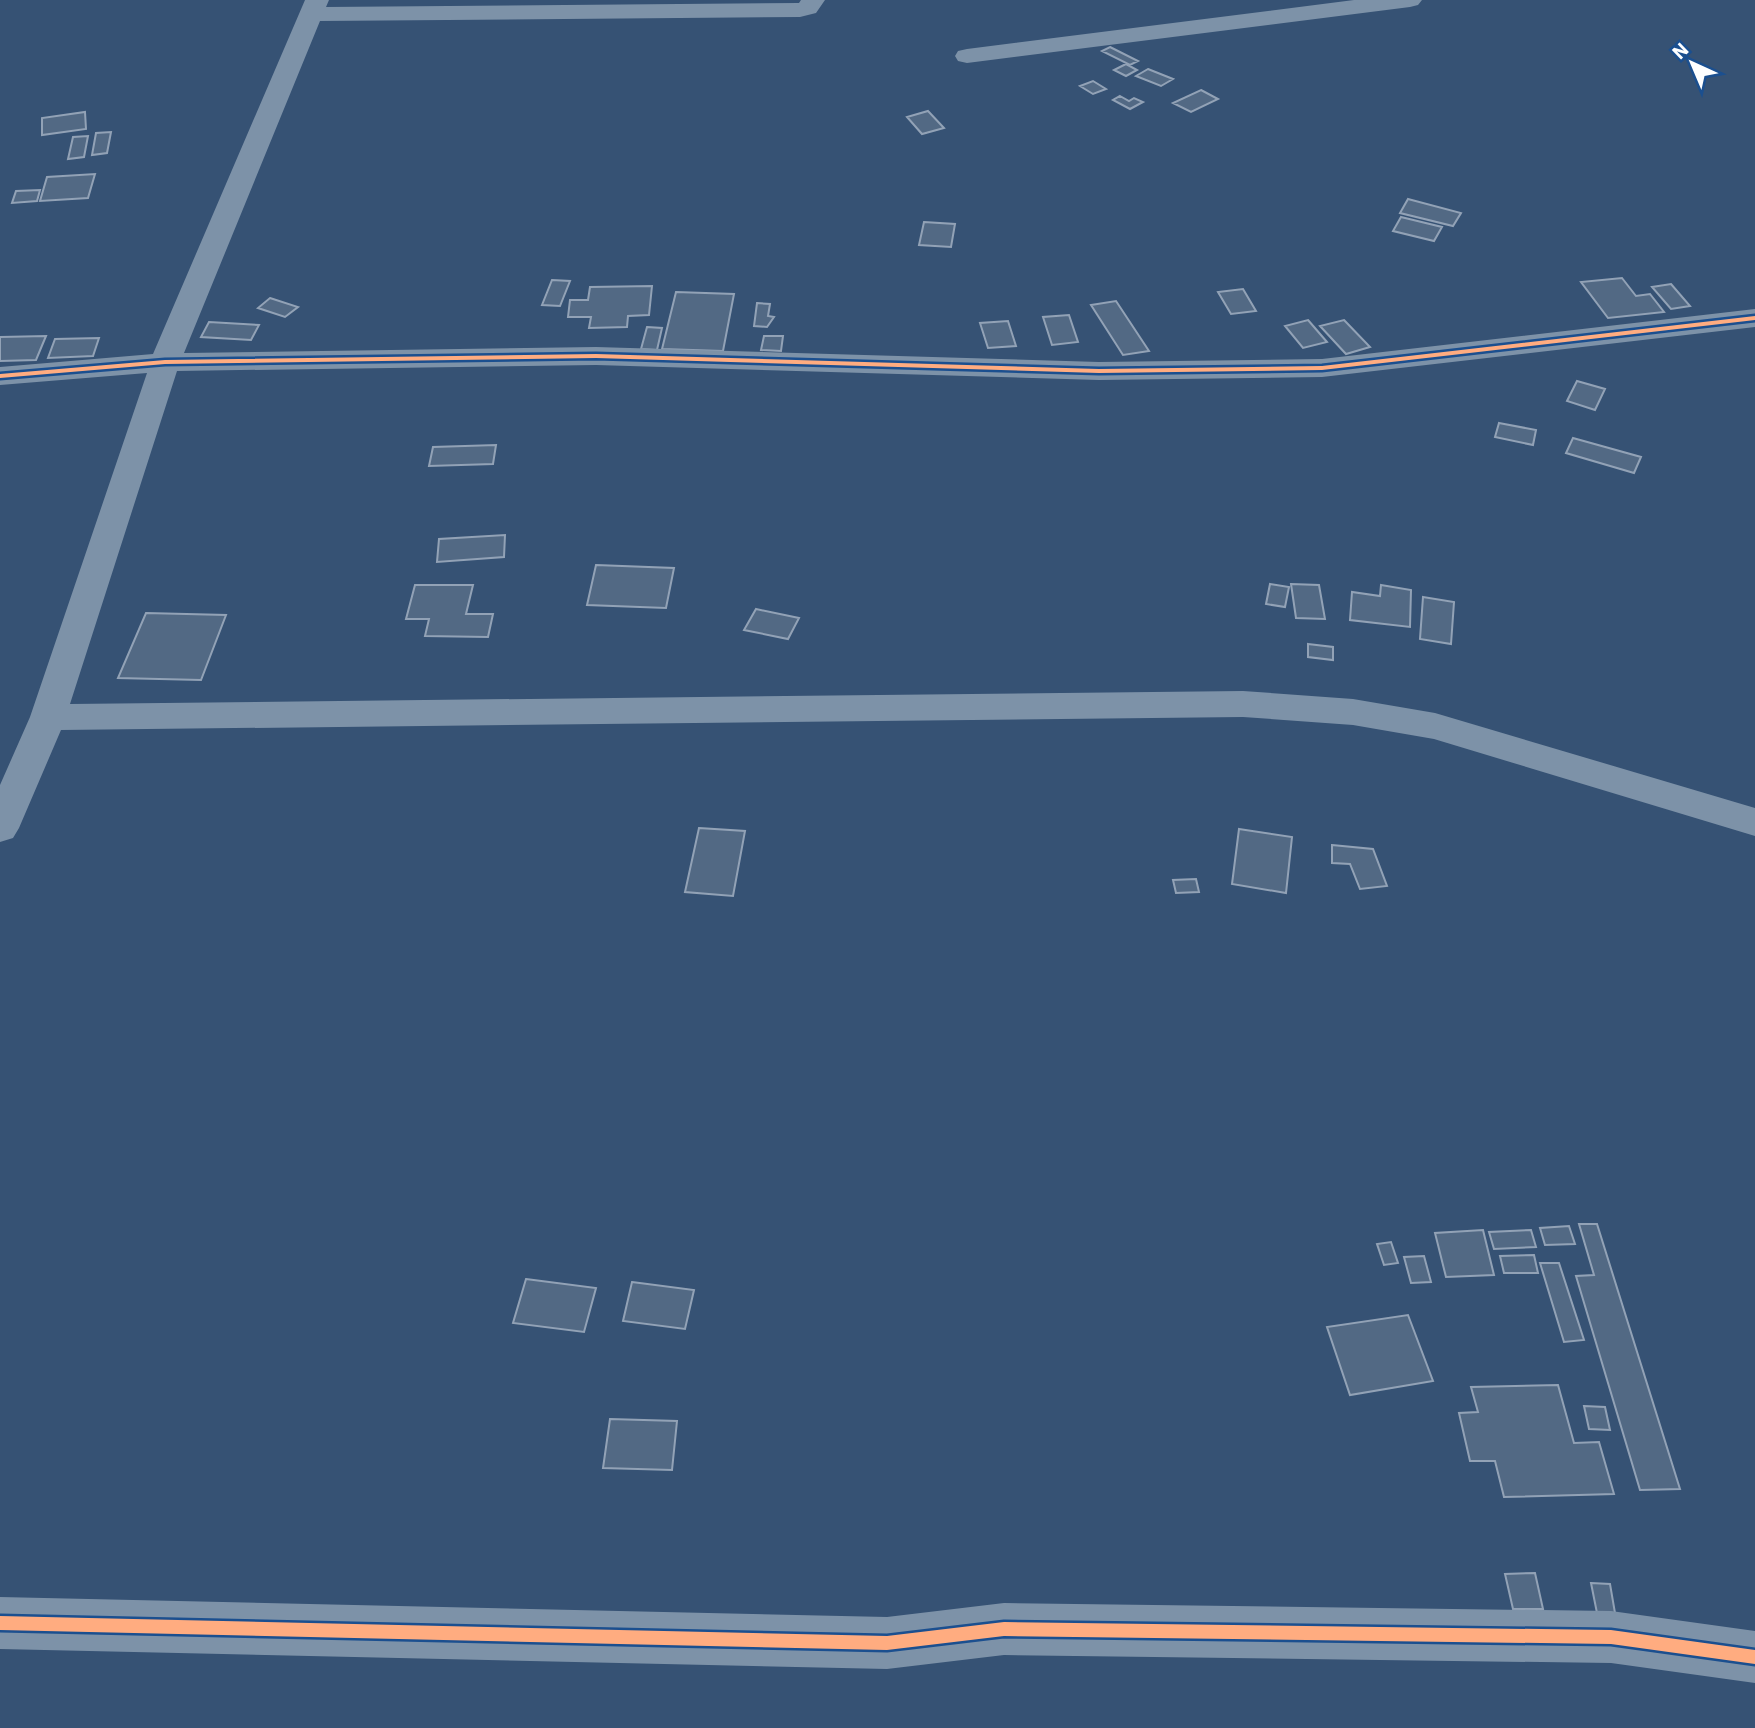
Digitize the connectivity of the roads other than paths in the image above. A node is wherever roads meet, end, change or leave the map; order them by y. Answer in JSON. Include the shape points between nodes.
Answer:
{"nodes":[{"id":1,"x":813,"y":0,"type":"edge"},
{"id":2,"x":1410,"y":0,"type":"edge"},
{"id":3,"x":314,"y":7,"type":"edge"},
{"id":4,"x":967,"y":56,"type":"dead end"},
{"id":5,"x":1755,"y":318,"type":"edge"},
{"id":6,"x":165,"y":362,"type":"junction"},
{"id":7,"x":0,"y":376,"type":"edge"},
{"id":8,"x":48,"y":717,"type":"junction"},
{"id":9,"x":1755,"y":822,"type":"edge"},
{"id":10,"x":0,"y":828,"type":"edge"},
{"id":11,"x":0,"y":1623,"type":"edge"},
{"id":12,"x":1755,"y":1657,"type":"edge"}],
"edges":[{"from":1,"to":3,"type":"street","via":[[808,8],[789,10]]},
{"from":2,"to":4,"type":"street"},
{"from":3,"to":6,"type":"street"},
{"from":5,"to":6,"type":"street","via":[[1322,368],[1099,371],[596,356]]},
{"from":6,"to":7,"type":"street"},
{"from":6,"to":8,"type":"street"},
{"from":8,"to":9,"type":"street","via":[[1243,704],[1353,712],[1435,726]]},
{"from":8,"to":10,"type":"street"},
{"from":11,"to":12,"type":"street","via":[[887,1643],[1004,1629],[1611,1637]]}]}
